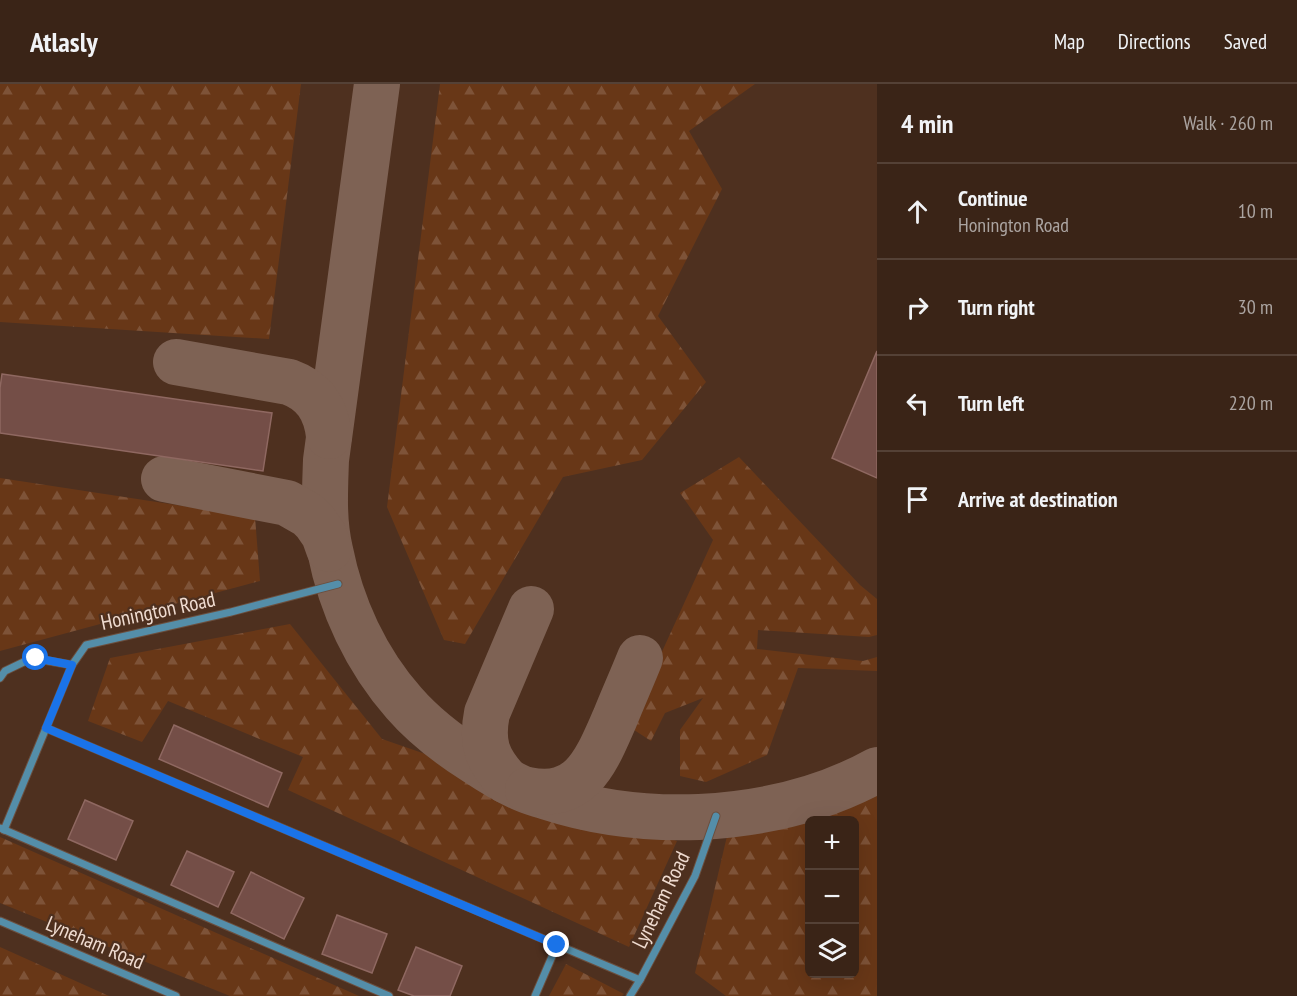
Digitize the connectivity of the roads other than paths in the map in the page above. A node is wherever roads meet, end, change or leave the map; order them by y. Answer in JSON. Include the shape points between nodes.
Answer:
{"nodes":[{"id":1,"x":338,"y":584,"type":"dead end"},
{"id":2,"x":72,"y":665,"type":"junction"},
{"id":3,"x":0,"y":678,"type":"edge"},
{"id":4,"x":46,"y":728,"type":"junction"},
{"id":5,"x":716,"y":816,"type":"dead end"},
{"id":6,"x":2,"y":829,"type":"edge"},
{"id":7,"x":0,"y":921,"type":"edge"},
{"id":8,"x":557,"y":945,"type":"junction"},
{"id":9,"x":640,"y":981,"type":"junction"},
{"id":10,"x":176,"y":996,"type":"edge"},
{"id":11,"x":389,"y":996,"type":"edge"},
{"id":12,"x":535,"y":996,"type":"edge"},
{"id":13,"x":630,"y":996,"type":"edge"}],
"edges":[{"from":1,"to":2,"type":"lane","name":"Honington Road","via":[[87,644]]},
{"from":2,"to":3,"type":"lane","via":[[32,658],[5,671]]},
{"from":2,"to":4,"type":"lane","name":"Honington Road"},
{"from":4,"to":6,"type":"lane","name":"Honington Road"},
{"from":4,"to":8,"type":"lane"},
{"from":5,"to":9,"type":"lane","name":"Lyneham Road","via":[[695,876]]},
{"from":6,"to":11,"type":"lane"},
{"from":7,"to":10,"type":"lane","name":"Lyneham Road"},
{"from":8,"to":9,"type":"lane"},
{"from":8,"to":12,"type":"lane"},
{"from":9,"to":13,"type":"lane","name":"Lyneham Road"}]}
